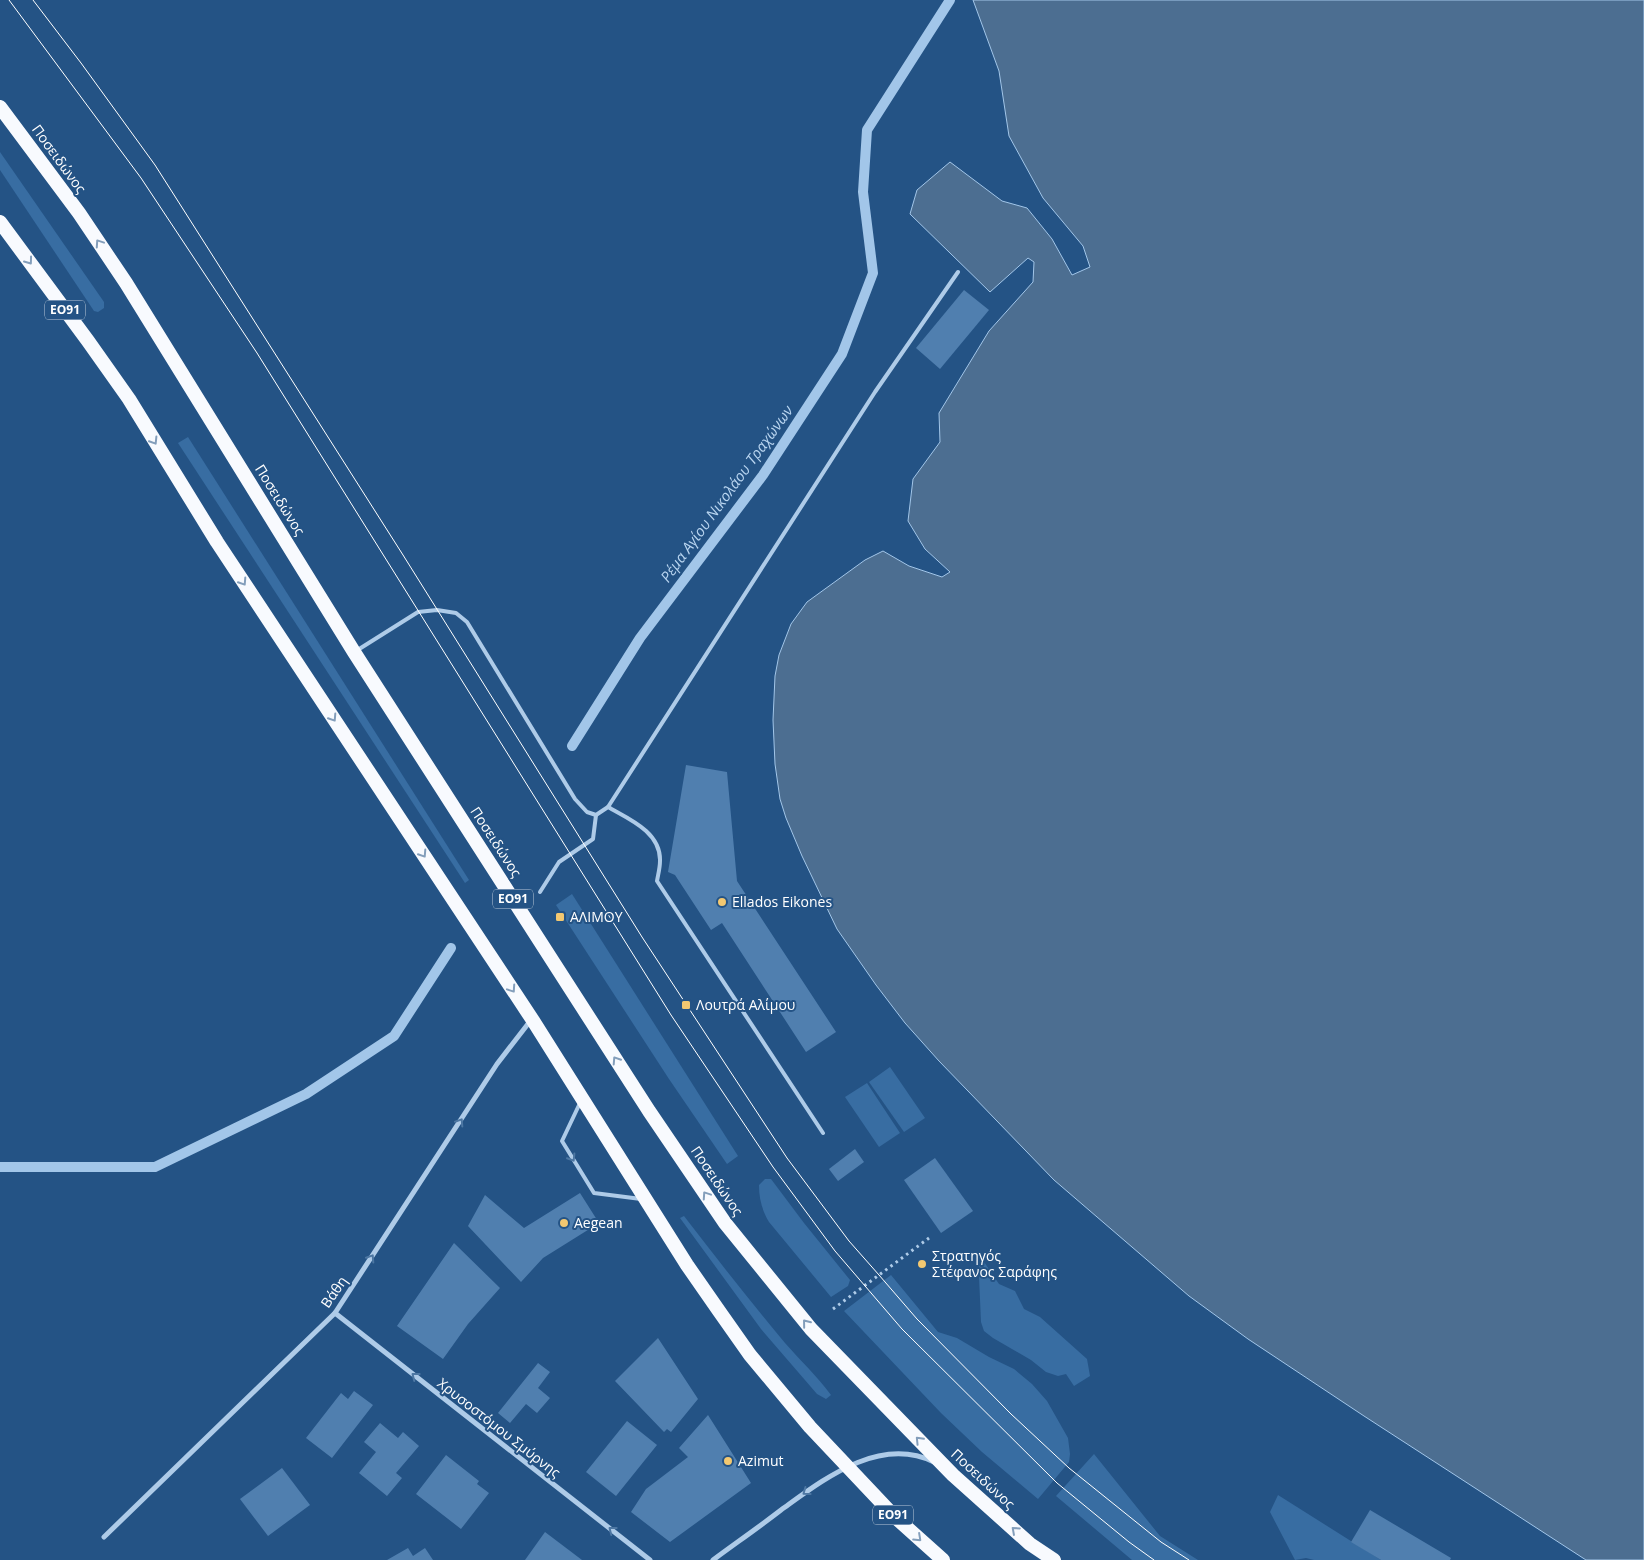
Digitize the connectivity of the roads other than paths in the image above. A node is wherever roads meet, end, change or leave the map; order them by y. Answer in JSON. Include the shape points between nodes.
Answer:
{"nodes":[{"id":1,"x":0,"y":107,"type":"edge"},
{"id":2,"x":0,"y":222,"type":"edge"},
{"id":3,"x":958,"y":272,"type":"dead end"},
{"id":4,"x":354,"y":652,"type":"junction"},
{"id":5,"x":608,"y":807,"type":"junction"},
{"id":6,"x":596,"y":815,"type":"junction"},
{"id":7,"x":540,"y":892,"type":"dead end"},
{"id":8,"x":532,"y":1019,"type":"junction"},
{"id":9,"x":582,"y":1099,"type":"junction"},
{"id":10,"x":823,"y":1133,"type":"dead end"},
{"id":11,"x":645,"y":1199,"type":"junction"},
{"id":12,"x":335,"y":1313,"type":"junction"},
{"id":13,"x":847,"y":1466,"type":"junction"},
{"id":14,"x":953,"y":1475,"type":"junction"},
{"id":15,"x":104,"y":1537,"type":"dead end"},
{"id":16,"x":650,"y":1560,"type":"edge"},
{"id":17,"x":713,"y":1560,"type":"edge"},
{"id":18,"x":943,"y":1560,"type":"edge"},
{"id":19,"x":1054,"y":1560,"type":"edge"}],
"edges":[{"from":4,"to":1,"type":"highway","name":"Ποσειδώνος","number":"ΕΟ91","one_way":true,"via":[[126,283],[74,205]]},
{"from":2,"to":8,"type":"highway","number":"ΕΟ91","one_way":true,"via":[[129,400],[217,542]]},
{"from":3,"to":5,"type":"lane","via":[[875,392]]},
{"from":4,"to":6,"type":"lane","via":[[418,612],[456,613],[467,622],[576,799],[587,812]]},
{"from":14,"to":4,"type":"highway","name":"Ποσειδώνος","number":"ΕΟ91","one_way":true,"via":[[811,1329],[725,1223],[649,1111]]},
{"from":5,"to":6,"type":"lane"},
{"from":5,"to":10,"type":"lane","via":[[650,833],[660,860],[657,881]]},
{"from":6,"to":7,"type":"lane","via":[[593,839],[559,862]]},
{"from":8,"to":9,"type":"highway","number":"ΕΟ91"},
{"from":12,"to":8,"type":"street","name":"Βάθη","one_way":true,"via":[[497,1064]]},
{"from":9,"to":11,"type":"highway","number":"ΕΟ91"},
{"from":9,"to":11,"type":"lane","one_way":true,"via":[[562,1141],[594,1193]]},
{"from":11,"to":13,"type":"highway","number":"ΕΟ91","via":[[750,1355]]},
{"from":12,"to":15,"type":"street","name":"Βάθη"},
{"from":16,"to":12,"type":"street","name":"Χρυσοστόμου Σμύρνης","one_way":true},
{"from":13,"to":14,"type":"street","via":[[867,1458],[894,1454],[932,1461]]},
{"from":13,"to":17,"type":"street","one_way":true,"via":[[811,1488]]},
{"from":13,"to":18,"type":"highway","number":"ΕΟ91","one_way":true,"via":[[894,1516]]},
{"from":19,"to":14,"type":"highway","name":"Ποσειδώνος","number":"ΕΟ91","one_way":true,"via":[[1030,1544]]}]}
